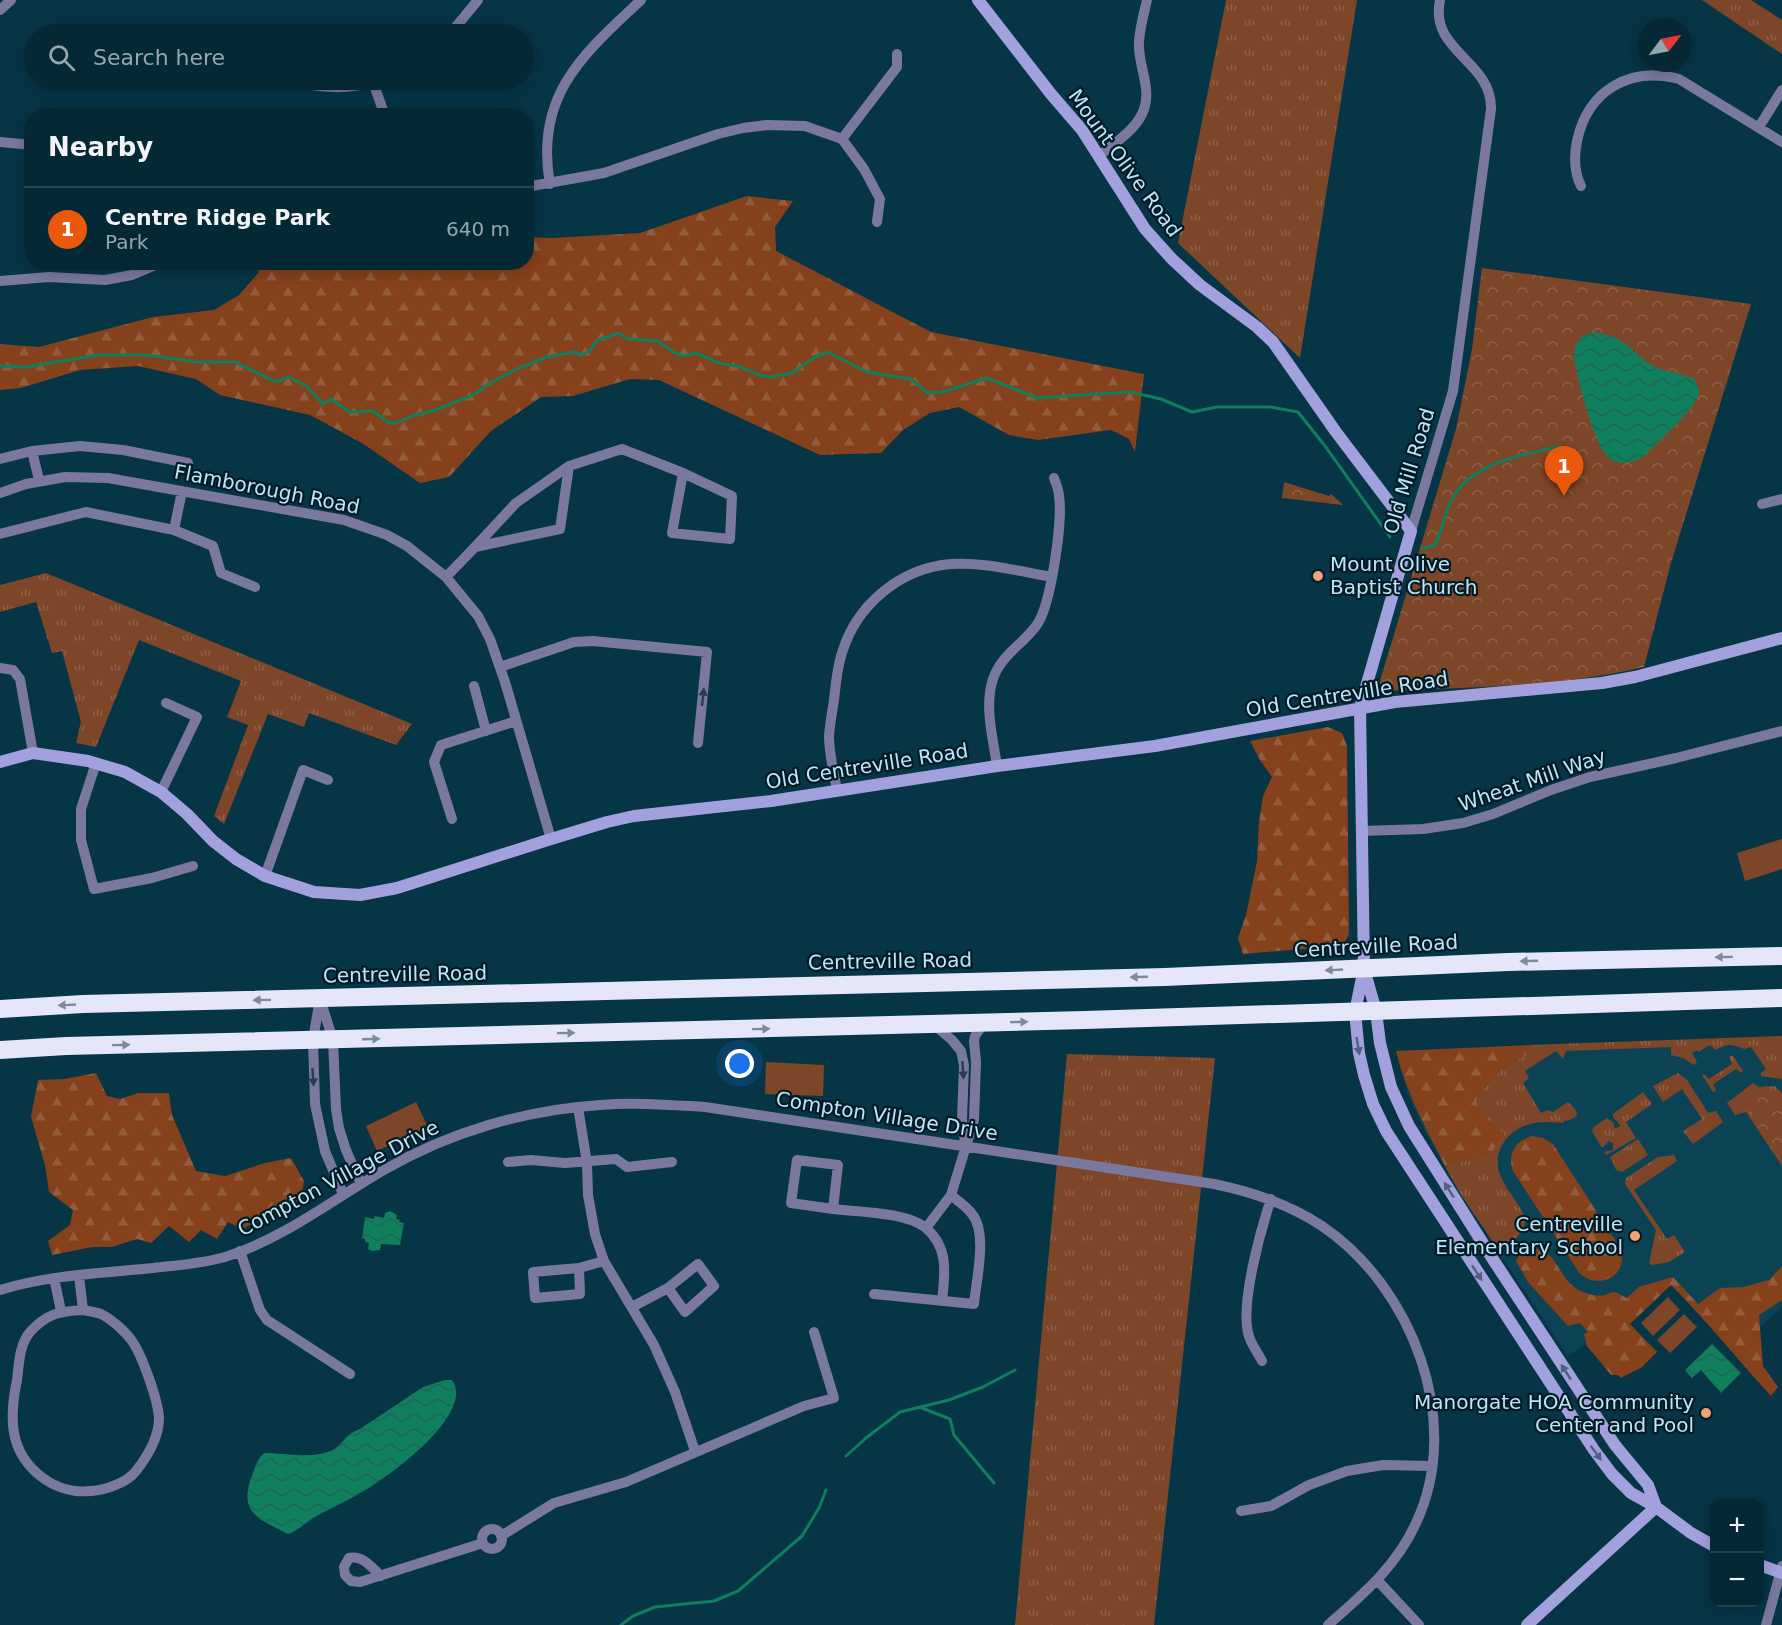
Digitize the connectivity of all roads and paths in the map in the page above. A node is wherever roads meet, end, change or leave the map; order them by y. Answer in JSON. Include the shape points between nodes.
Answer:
{"nodes":[{"id":1,"x":11,"y":0,"type":"edge"},
{"id":2,"x":478,"y":0,"type":"edge"},
{"id":3,"x":641,"y":0,"type":"edge"},
{"id":4,"x":978,"y":0,"type":"edge"},
{"id":5,"x":1147,"y":0,"type":"edge"},
{"id":6,"x":1440,"y":0,"type":"edge"},
{"id":7,"x":0,"y":10,"type":"edge"},
{"id":8,"x":458,"y":24,"type":"edge"},
{"id":9,"x":897,"y":54,"type":"dead end"},
{"id":10,"x":378,"y":90,"type":"edge"},
{"id":11,"x":1782,"y":90,"type":"edge"},
{"id":12,"x":383,"y":108,"type":"edge"},
{"id":13,"x":1759,"y":127,"type":"junction"},
{"id":14,"x":842,"y":139,"type":"junction"},
{"id":15,"x":0,"y":142,"type":"edge"},
{"id":16,"x":1782,"y":142,"type":"edge"},
{"id":17,"x":24,"y":144,"type":"edge"},
{"id":18,"x":1099,"y":156,"type":"junction"},
{"id":19,"x":550,"y":184,"type":"junction"},
{"id":20,"x":534,"y":185,"type":"edge"},
{"id":21,"x":1581,"y":186,"type":"dead end"},
{"id":22,"x":877,"y":222,"type":"dead end"},
{"id":23,"x":144,"y":270,"type":"edge"},
{"id":24,"x":0,"y":282,"type":"edge"},
{"id":25,"x":32,"y":451,"type":"junction"},
{"id":26,"x":0,"y":459,"type":"edge"},
{"id":27,"x":188,"y":463,"type":"dead end"},
{"id":28,"x":569,"y":466,"type":"junction"},
{"id":29,"x":682,"y":473,"type":"junction"},
{"id":30,"x":1054,"y":478,"type":"dead end"},
{"id":31,"x":39,"y":480,"type":"junction"},
{"id":32,"x":182,"y":491,"type":"junction"},
{"id":33,"x":0,"y":493,"type":"edge"},
{"id":34,"x":1782,"y":499,"type":"edge"},
{"id":35,"x":1762,"y":504,"type":"dead end"},
{"id":36,"x":174,"y":530,"type":"junction"},
{"id":37,"x":1411,"y":531,"type":"junction"},
{"id":38,"x":0,"y":534,"type":"edge"},
{"id":39,"x":475,"y":546,"type":"junction"},
{"id":40,"x":446,"y":577,"type":"junction"},
{"id":41,"x":1052,"y":577,"type":"junction"},
{"id":42,"x":255,"y":587,"type":"dead end"},
{"id":43,"x":1782,"y":638,"type":"edge"},
{"id":44,"x":500,"y":667,"type":"junction"},
{"id":45,"x":0,"y":668,"type":"edge"},
{"id":46,"x":474,"y":686,"type":"dead end"},
{"id":47,"x":166,"y":703,"type":"dead end"},
{"id":48,"x":1360,"y":708,"type":"junction"},
{"id":49,"x":516,"y":721,"type":"junction"},
{"id":50,"x":486,"y":731,"type":"junction"},
{"id":51,"x":1782,"y":731,"type":"edge"},
{"id":52,"x":698,"y":743,"type":"dead end"},
{"id":53,"x":33,"y":753,"type":"junction"},
{"id":54,"x":0,"y":762,"type":"edge"},
{"id":55,"x":96,"y":763,"type":"junction"},
{"id":56,"x":997,"y":766,"type":"junction"},
{"id":57,"x":328,"y":780,"type":"dead end"},
{"id":58,"x":837,"y":791,"type":"junction"},
{"id":59,"x":161,"y":792,"type":"junction"},
{"id":60,"x":452,"y":819,"type":"dead end"},
{"id":61,"x":1362,"y":831,"type":"junction"},
{"id":62,"x":551,"y":839,"type":"junction"},
{"id":63,"x":192,"y":866,"type":"dead end"},
{"id":64,"x":265,"y":876,"type":"junction"},
{"id":65,"x":1782,"y":956,"type":"edge"},
{"id":66,"x":1364,"y":968,"type":"junction"},
{"id":67,"x":320,"y":998,"type":"junction"},
{"id":68,"x":1782,"y":998,"type":"edge"},
{"id":69,"x":0,"y":1009,"type":"edge"},
{"id":70,"x":1376,"y":1011,"type":"junction"},
{"id":71,"x":1355,"y":1012,"type":"junction"},
{"id":72,"x":984,"y":1023,"type":"junction"},
{"id":73,"x":933,"y":1024,"type":"junction"},
{"id":74,"x":313,"y":1040,"type":"junction"},
{"id":75,"x":333,"y":1040,"type":"junction"},
{"id":76,"x":0,"y":1050,"type":"edge"},
{"id":77,"x":578,"y":1107,"type":"junction"},
{"id":78,"x":965,"y":1146,"type":"junction"},
{"id":79,"x":508,"y":1162,"type":"dead end"},
{"id":80,"x":672,"y":1162,"type":"dead end"},
{"id":81,"x":587,"y":1163,"type":"junction"},
{"id":82,"x":361,"y":1184,"type":"junction"},
{"id":83,"x":344,"y":1194,"type":"junction"},
{"id":84,"x":951,"y":1195,"type":"junction"},
{"id":85,"x":1271,"y":1199,"type":"junction"},
{"id":86,"x":832,"y":1209,"type":"junction"},
{"id":87,"x":926,"y":1228,"type":"junction"},
{"id":88,"x":240,"y":1251,"type":"junction"},
{"id":89,"x":604,"y":1261,"type":"junction"},
{"id":90,"x":579,"y":1268,"type":"junction"},
{"id":91,"x":79,"y":1276,"type":"junction"},
{"id":92,"x":54,"y":1278,"type":"junction"},
{"id":93,"x":668,"y":1288,"type":"junction"},
{"id":94,"x":0,"y":1290,"type":"edge"},
{"id":95,"x":874,"y":1294,"type":"dead end"},
{"id":96,"x":942,"y":1300,"type":"junction"},
{"id":97,"x":632,"y":1307,"type":"junction"},
{"id":98,"x":83,"y":1310,"type":"junction"},
{"id":99,"x":61,"y":1311,"type":"junction"},
{"id":100,"x":814,"y":1332,"type":"dead end"},
{"id":101,"x":1262,"y":1360,"type":"dead end"},
{"id":102,"x":350,"y":1374,"type":"dead end"},
{"id":103,"x":695,"y":1451,"type":"junction"},
{"id":104,"x":1432,"y":1466,"type":"junction"},
{"id":105,"x":1656,"y":1507,"type":"junction"},
{"id":106,"x":1241,"y":1511,"type":"dead end"},
{"id":107,"x":1710,"y":1544,"type":"edge"},
{"id":108,"x":1764,"y":1566,"type":"edge"},
{"id":109,"x":1781,"y":1571,"type":"edge"},
{"id":110,"x":381,"y":1576,"type":"dead end"},
{"id":111,"x":1378,"y":1581,"type":"junction"},
{"id":112,"x":1328,"y":1625,"type":"edge"},
{"id":113,"x":1419,"y":1625,"type":"edge"},
{"id":114,"x":1527,"y":1625,"type":"edge"},
{"id":115,"x":1766,"y":1625,"type":"edge"}],
"edges":[{"from":1,"to":7,"type":"street"},
{"from":2,"to":8,"type":"street"},
{"from":3,"to":19,"type":"street","via":[[594,44],[566,83],[553,112],[547,140]]},
{"from":4,"to":18,"type":"street","name":"Mount Olive Road"},
{"from":5,"to":18,"type":"street","via":[[1139,42],[1148,88],[1142,114]]},
{"from":6,"to":37,"type":"street","name":"Old Mill Road","via":[[1440,24],[1445,37],[1480,75],[1491,97],[1491,109],[1453,392]]},
{"from":9,"to":14,"type":"street","via":[[897,67]]},
{"from":10,"to":12,"type":"street"},
{"from":11,"to":13,"type":"street"},
{"from":13,"to":16,"type":"street"},
{"from":13,"to":21,"type":"street","via":[[1679,80],[1654,75],[1629,79],[1600,96],[1583,120],[1574,154]]},
{"from":14,"to":19,"type":"street","via":[[805,126],[743,128],[604,173]]},
{"from":14,"to":22,"type":"street","via":[[880,199]]},
{"from":15,"to":17,"type":"street"},
{"from":18,"to":37,"type":"street","name":"Mount Olive Road","via":[[1132,211],[1157,243],[1200,285],[1273,342]]},
{"from":19,"to":20,"type":"street"},
{"from":23,"to":24,"type":"street","via":[[105,280],[49,277]]},
{"from":25,"to":26,"type":"street"},
{"from":25,"to":27,"type":"street","via":[[80,446]]},
{"from":25,"to":31,"type":"street"},
{"from":28,"to":29,"type":"street","via":[[622,449]]},
{"from":28,"to":39,"type":"street","via":[[516,502]]},
{"from":28,"to":39,"type":"street","via":[[560,529]]},
{"from":29,"to":29,"type":"street","via":[[732,496],[730,539],[672,533]]},
{"from":30,"to":41,"type":"street","via":[[1060,513]]},
{"from":31,"to":32,"type":"street","name":"Flamborough Road","via":[[93,476]]},
{"from":31,"to":33,"type":"street","name":"Flamborough Road"},
{"from":32,"to":36,"type":"street"},
{"from":32,"to":40,"type":"street","name":"Flamborough Road","via":[[366,526],[406,546]]},
{"from":34,"to":35,"type":"street"},
{"from":36,"to":38,"type":"street","via":[[87,512]]},
{"from":36,"to":42,"type":"street","via":[[213,546],[221,573]]},
{"from":37,"to":48,"type":"street","name":"Old Mill Road"},
{"from":39,"to":40,"type":"street"},
{"from":40,"to":44,"type":"street","name":"Flamborough Road","via":[[478,616]]},
{"from":41,"to":56,"type":"street","via":[[1041,618],[1030,634],[1004,657],[992,681],[989,705]]},
{"from":41,"to":58,"type":"street","via":[[982,566],[941,565],[906,577],[870,604],[846,640],[837,672],[829,734]]},
{"from":43,"to":48,"type":"street","name":"Old Centreville Road","via":[[1602,683]]},
{"from":44,"to":49,"type":"street","name":"Flamborough Road"},
{"from":52,"to":44,"type":"street","one_way":true,"via":[[707,652],[574,642]]},
{"from":45,"to":53,"type":"street","via":[[13,670],[20,679]]},
{"from":46,"to":50,"type":"street"},
{"from":47,"to":59,"type":"street","via":[[197,717]]},
{"from":48,"to":56,"type":"street","name":"Old Centreville Road","via":[[1155,746]]},
{"from":48,"to":61,"type":"street","name":"Old Mill Road"},
{"from":49,"to":50,"type":"street"},
{"from":49,"to":62,"type":"street","name":"Flamborough Road"},
{"from":50,"to":60,"type":"street","via":[[441,745],[434,762]]},
{"from":51,"to":61,"type":"street","name":"Wheat Mill Way","via":[[1590,777],[1463,823]]},
{"from":53,"to":54,"type":"street","name":"Old Centreville Road"},
{"from":53,"to":55,"type":"street","name":"Old Centreville Road"},
{"from":55,"to":59,"type":"street","name":"Old Centreville Road","via":[[125,772]]},
{"from":55,"to":63,"type":"street","via":[[81,809],[81,840],[94,889]]},
{"from":56,"to":58,"type":"street","name":"Old Centreville Road"},
{"from":57,"to":64,"type":"street","via":[[303,770]]},
{"from":58,"to":62,"type":"street","name":"Old Centreville Road","via":[[634,816]]},
{"from":59,"to":64,"type":"street","name":"Old Centreville Road","via":[[213,841]]},
{"from":61,"to":66,"type":"street","name":"Old Mill Road"},
{"from":62,"to":64,"type":"street","name":"Old Centreville Road","via":[[397,888],[360,895],[314,892]]},
{"from":65,"to":66,"type":"highway","name":"Centreville Road","one_way":true},
{"from":66,"to":67,"type":"highway","name":"Centreville Road","one_way":true},
{"from":66,"to":70,"type":"street"},
{"from":66,"to":71,"type":"street"},
{"from":67,"to":69,"type":"highway","name":"Centreville Road","one_way":true},
{"from":67,"to":74,"type":"street"},
{"from":67,"to":75,"type":"street"},
{"from":68,"to":70,"type":"highway"},
{"from":70,"to":71,"type":"highway"},
{"from":105,"to":70,"type":"street","one_way":true,"via":[[1648,1485],[1615,1445],[1409,1126],[1391,1087]]},
{"from":72,"to":71,"type":"highway","one_way":true},
{"from":71,"to":105,"type":"street","one_way":true,"via":[[1364,1076],[1386,1131],[1594,1450],[1630,1493]]},
{"from":72,"to":73,"type":"highway"},
{"from":72,"to":78,"type":"street","via":[[975,1035],[974,1120]]},
{"from":75,"to":73,"type":"highway","one_way":true},
{"from":73,"to":78,"type":"street","one_way":true,"via":[[961,1051]]},
{"from":74,"to":75,"type":"highway"},
{"from":76,"to":74,"type":"highway","one_way":true},
{"from":74,"to":83,"type":"street","one_way":true,"via":[[319,1131]]},
{"from":75,"to":82,"type":"street","via":[[339,1128]]},
{"from":77,"to":78,"type":"street","name":"Compton Village Drive","via":[[650,1103],[705,1107]]},
{"from":77,"to":81,"type":"street"},
{"from":77,"to":82,"type":"street","name":"Compton Village Drive","via":[[477,1128],[407,1158]]},
{"from":78,"to":84,"type":"street"},
{"from":78,"to":85,"type":"street","name":"Compton Village Drive","via":[[1214,1184]]},
{"from":79,"to":81,"type":"street"},
{"from":80,"to":81,"type":"street","via":[[627,1167],[616,1160]]},
{"from":81,"to":89,"type":"street","via":[[588,1195]]},
{"from":82,"to":83,"type":"street","name":"Compton Village Drive"},
{"from":83,"to":88,"type":"street","name":"Compton Village Drive","via":[[277,1235]]},
{"from":84,"to":87,"type":"street"},
{"from":84,"to":96,"type":"street","via":[[973,1215],[980,1239],[974,1304]]},
{"from":85,"to":101,"type":"street","via":[[1248,1302],[1249,1336]]},
{"from":85,"to":104,"type":"street","name":"Compton Village Drive","via":[[1298,1211],[1342,1242],[1374,1274],[1399,1310],[1418,1349],[1429,1391]]},
{"from":86,"to":86,"type":"street","via":[[791,1203],[797,1160],[838,1165]]},
{"from":86,"to":87,"type":"street","via":[[915,1221]]},
{"from":87,"to":96,"type":"street","via":[[944,1255]]},
{"from":88,"to":91,"type":"street","name":"Compton Village Drive","via":[[205,1262]]},
{"from":88,"to":102,"type":"street","via":[[267,1320]]},
{"from":89,"to":90,"type":"street"},
{"from":89,"to":97,"type":"street"},
{"from":90,"to":90,"type":"street","via":[[580,1294],[535,1298],[533,1272]]},
{"from":91,"to":92,"type":"street","name":"Compton Village Drive"},
{"from":91,"to":98,"type":"street"},
{"from":92,"to":94,"type":"street","name":"Compton Village Drive"},
{"from":92,"to":99,"type":"street"},
{"from":93,"to":93,"type":"street","via":[[698,1264],[714,1286],[685,1312]]},
{"from":93,"to":97,"type":"street"},
{"from":95,"to":96,"type":"street"},
{"from":97,"to":103,"type":"street","via":[[675,1392]]},
{"from":98,"to":99,"type":"street"},
{"from":98,"to":99,"type":"street","via":[[100,1314],[132,1341],[151,1383],[159,1419],[151,1451],[133,1475],[104,1490],[80,1492],[59,1488],[36,1474],[20,1453],[13,1426],[20,1353],[29,1334]]},
{"from":100,"to":103,"type":"street","via":[[834,1398],[804,1406]]},
{"from":103,"to":110,"type":"street","via":[[626,1482],[554,1503],[501,1536],[488,1530],[483,1544]]},
{"from":104,"to":106,"type":"street","via":[[1383,1465],[1347,1471],[1309,1485],[1271,1506]]},
{"from":104,"to":111,"type":"street","name":"Compton Village Drive","via":[[1416,1523]]},
{"from":105,"to":107,"type":"street"},
{"from":105,"to":114,"type":"street"},
{"from":108,"to":109,"type":"street"},
{"from":109,"to":115,"type":"street"},
{"from":111,"to":112,"type":"street","name":"Compton Village Drive"},
{"from":111,"to":113,"type":"street"}]}
